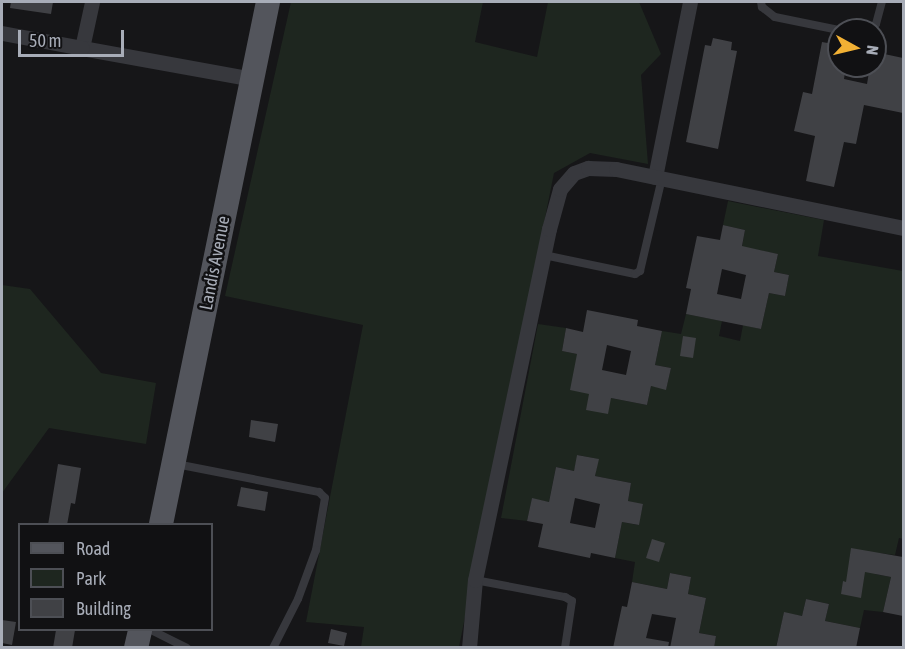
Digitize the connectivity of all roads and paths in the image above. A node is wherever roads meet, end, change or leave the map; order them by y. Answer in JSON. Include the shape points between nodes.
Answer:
{"nodes":[{"id":1,"x":92,"y":2,"type":"edge"},
{"id":2,"x":268,"y":2,"type":"edge"},
{"id":3,"x":690,"y":2,"type":"edge"},
{"id":4,"x":761,"y":2,"type":"edge"},
{"id":5,"x":882,"y":2,"type":"edge"},
{"id":6,"x":878,"y":18,"type":"edge"},
{"id":7,"x":827,"y":28,"type":"edge"},
{"id":8,"x":2,"y":33,"type":"edge"},
{"id":9,"x":82,"y":48,"type":"junction"},
{"id":10,"x":252,"y":80,"type":"junction"},
{"id":11,"x":658,"y":178,"type":"junction"},
{"id":12,"x":903,"y":228,"type":"edge"},
{"id":13,"x":544,"y":255,"type":"junction"},
{"id":14,"x":174,"y":464,"type":"junction"},
{"id":15,"x":161,"y":523,"type":"edge"},
{"id":16,"x":475,"y":580,"type":"junction"},
{"id":17,"x":140,"y":631,"type":"edge"},
{"id":18,"x":153,"y":631,"type":"edge"},
{"id":19,"x":136,"y":648,"type":"edge"},
{"id":20,"x":187,"y":648,"type":"edge"},
{"id":21,"x":273,"y":648,"type":"edge"},
{"id":22,"x":469,"y":648,"type":"edge"},
{"id":23,"x":564,"y":648,"type":"edge"}],
"edges":[{"from":1,"to":9,"type":"street"},
{"from":2,"to":10,"type":"main road","name":"Landis Avenue"},
{"from":3,"to":11,"type":"street"},
{"from":4,"to":7,"type":"lane","via":[[762,8],[775,17]]},
{"from":5,"to":6,"type":"lane"},
{"from":8,"to":9,"type":"street"},
{"from":9,"to":10,"type":"street"},
{"from":10,"to":14,"type":"main road","name":"Landis Avenue"},
{"from":11,"to":12,"type":"street"},
{"from":11,"to":13,"type":"street","via":[[599,167],[574,173],[560,189]]},
{"from":11,"to":13,"type":"lane","via":[[640,271],[635,274]]},
{"from":13,"to":16,"type":"street"},
{"from":14,"to":15,"type":"main road","name":"Landis Avenue"},
{"from":14,"to":21,"type":"lane","via":[[319,492],[325,498],[315,550],[298,599]]},
{"from":16,"to":22,"type":"street"},
{"from":16,"to":23,"type":"lane","via":[[572,601]]},
{"from":17,"to":19,"type":"main road"},
{"from":18,"to":20,"type":"lane"}]}
